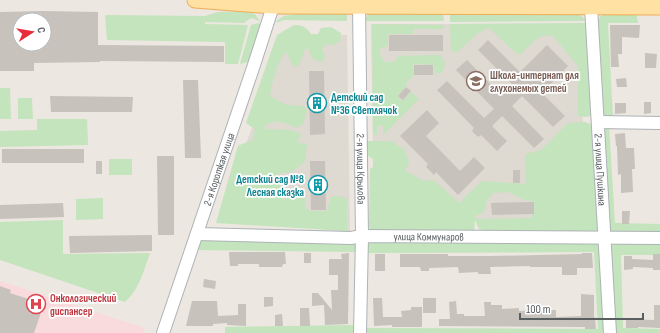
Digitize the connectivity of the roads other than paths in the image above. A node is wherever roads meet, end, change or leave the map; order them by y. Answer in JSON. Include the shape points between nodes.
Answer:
{"nodes":[{"id":1,"x":195,"y":0,"type":"edge"},
{"id":2,"x":591,"y":4,"type":"edge"},
{"id":3,"x":272,"y":6,"type":"junction"},
{"id":4,"x":359,"y":6,"type":"junction"},
{"id":5,"x":660,"y":8,"type":"edge"},
{"id":6,"x":598,"y":122,"type":"junction"},
{"id":7,"x":660,"y":123,"type":"edge"},
{"id":8,"x":197,"y":234,"type":"junction"},
{"id":9,"x":362,"y":236,"type":"junction"},
{"id":10,"x":604,"y":237,"type":"junction"},
{"id":11,"x":660,"y":238,"type":"edge"},
{"id":12,"x":163,"y":333,"type":"edge"},
{"id":13,"x":360,"y":333,"type":"edge"},
{"id":14,"x":610,"y":333,"type":"edge"}],
"edges":[{"from":1,"to":3,"type":"main road"},
{"from":2,"to":4,"type":"main road"},
{"from":2,"to":5,"type":"main road"},
{"from":2,"to":6,"type":"street","name":"2-я улица Пушкина"},
{"from":3,"to":4,"type":"main road"},
{"from":3,"to":8,"type":"street","name":"2-я Короткая улица"},
{"from":4,"to":9,"type":"street","name":"2-я улица Крылова"},
{"from":6,"to":7,"type":"street"},
{"from":6,"to":10,"type":"street","name":"2-я улица Пушкина"},
{"from":8,"to":9,"type":"street","name":"улица Коммунаров","via":[[351,238]]},
{"from":8,"to":12,"type":"street","name":"2-я Короткая улица"},
{"from":9,"to":10,"type":"street","name":"улица Коммунаров"},
{"from":9,"to":13,"type":"street","name":"2-я улица Крылова"},
{"from":10,"to":11,"type":"street","name":"улица Коммунаров"},
{"from":10,"to":14,"type":"street","name":"2-я улица Пушкина"}]}
